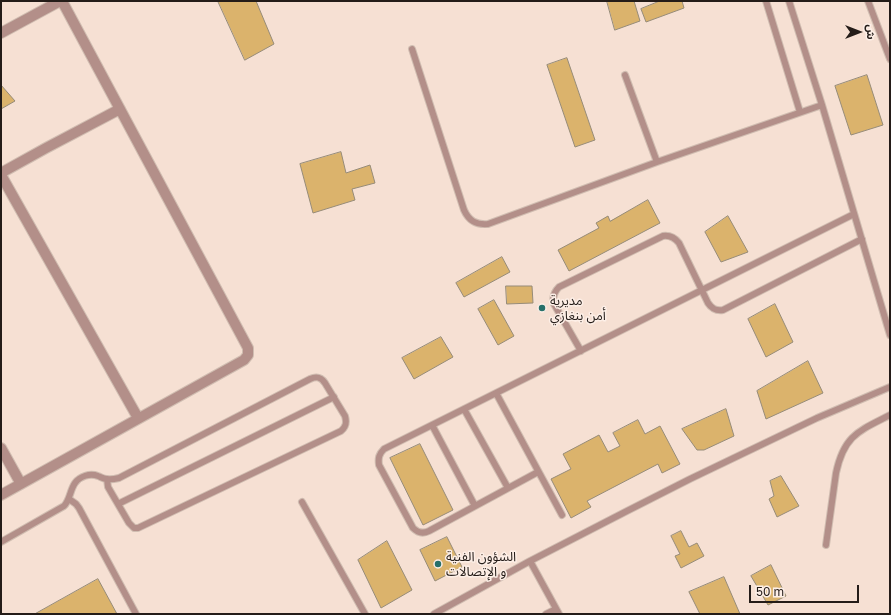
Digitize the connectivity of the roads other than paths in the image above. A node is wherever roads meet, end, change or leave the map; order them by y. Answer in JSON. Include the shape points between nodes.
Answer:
{"nodes":[{"id":1,"x":61,"y":1,"type":"edge"},
{"id":2,"x":766,"y":1,"type":"edge"},
{"id":3,"x":789,"y":1,"type":"edge"},
{"id":4,"x":868,"y":1,"type":"edge"},
{"id":5,"x":1,"y":33,"type":"edge"},
{"id":6,"x":412,"y":49,"type":"dead end"},
{"id":7,"x":890,"y":59,"type":"edge"},
{"id":8,"x":625,"y":75,"type":"dead end"},
{"id":9,"x":822,"y":105,"type":"junction"},
{"id":10,"x":120,"y":109,"type":"junction"},
{"id":11,"x":800,"y":112,"type":"junction"},
{"id":12,"x":657,"y":162,"type":"junction"},
{"id":13,"x":1,"y":174,"type":"edge"},
{"id":14,"x":854,"y":214,"type":"junction"},
{"id":15,"x":862,"y":239,"type":"junction"},
{"id":16,"x":702,"y":290,"type":"junction"},
{"id":17,"x":890,"y":335,"type":"edge"},
{"id":18,"x":581,"y":351,"type":"junction"},
{"id":19,"x":890,"y":387,"type":"edge"},
{"id":20,"x":496,"y":393,"type":"junction"},
{"id":21,"x":334,"y":397,"type":"junction"},
{"id":22,"x":464,"y":409,"type":"junction"},
{"id":23,"x":890,"y":415,"type":"edge"},
{"id":24,"x":138,"y":418,"type":"junction"},
{"id":25,"x":432,"y":425,"type":"junction"},
{"id":26,"x":1,"y":448,"type":"edge"},
{"id":27,"x":538,"y":472,"type":"junction"},
{"id":28,"x":107,"y":479,"type":"junction"},
{"id":29,"x":21,"y":484,"type":"junction"},
{"id":30,"x":508,"y":488,"type":"junction"},
{"id":31,"x":1,"y":495,"type":"edge"},
{"id":32,"x":68,"y":499,"type":"junction"},
{"id":33,"x":302,"y":502,"type":"dead end"},
{"id":34,"x":118,"y":504,"type":"junction"},
{"id":35,"x":475,"y":506,"type":"junction"},
{"id":36,"x":562,"y":515,"type":"dead end"},
{"id":37,"x":1,"y":542,"type":"edge"},
{"id":38,"x":826,"y":545,"type":"dead end"},
{"id":39,"x":530,"y":561,"type":"junction"},
{"id":40,"x":557,"y":611,"type":"edge"},
{"id":41,"x":136,"y":614,"type":"edge"},
{"id":42,"x":365,"y":614,"type":"edge"},
{"id":43,"x":434,"y":614,"type":"edge"},
{"id":44,"x":546,"y":614,"type":"edge"}],
"edges":[{"from":1,"to":5,"type":"street"},
{"from":1,"to":10,"type":"street"},
{"from":2,"to":11,"type":"lane"},
{"from":3,"to":9,"type":"lane"},
{"from":4,"to":7,"type":"lane"},
{"from":6,"to":12,"type":"lane","via":[[464,210],[477,224],[488,224]]},
{"from":8,"to":12,"type":"lane"},
{"from":9,"to":11,"type":"lane"},
{"from":9,"to":14,"type":"lane"},
{"from":10,"to":13,"type":"street"},
{"from":10,"to":24,"type":"street","via":[[248,348],[248,355],[244,360]]},
{"from":11,"to":12,"type":"lane"},
{"from":13,"to":24,"type":"street"},
{"from":14,"to":15,"type":"lane"},
{"from":14,"to":16,"type":"lane"},
{"from":15,"to":16,"type":"lane","via":[[723,310],[711,307]]},
{"from":15,"to":17,"type":"lane"},
{"from":16,"to":18,"type":"lane"},
{"from":16,"to":18,"type":"lane","via":[[679,243],[668,236],[663,236],[559,287],[553,295],[554,304]]},
{"from":18,"to":20,"type":"lane"},
{"from":19,"to":39,"type":"lane","via":[[753,448]]},
{"from":20,"to":22,"type":"lane"},
{"from":20,"to":27,"type":"lane"},
{"from":21,"to":28,"type":"lane","via":[[322,379],[314,377],[126,475]]},
{"from":21,"to":34,"type":"lane"},
{"from":21,"to":34,"type":"lane","via":[[347,420],[341,432],[138,528],[131,526]]},
{"from":22,"to":25,"type":"lane"},
{"from":22,"to":30,"type":"lane"},
{"from":23,"to":38,"type":"lane","via":[[857,432],[842,450],[838,461]]},
{"from":24,"to":29,"type":"street"},
{"from":25,"to":35,"type":"lane"},
{"from":25,"to":35,"type":"lane","via":[[384,449],[379,457],[379,465],[413,528],[419,533],[426,533]]},
{"from":26,"to":29,"type":"street"},
{"from":27,"to":30,"type":"lane"},
{"from":27,"to":36,"type":"lane"},
{"from":28,"to":32,"type":"lane","via":[[94,475],[82,477],[72,487]]},
{"from":28,"to":34,"type":"lane","via":[[108,487]]},
{"from":29,"to":31,"type":"street"},
{"from":30,"to":35,"type":"lane"},
{"from":32,"to":37,"type":"lane","via":[[64,506]]},
{"from":32,"to":41,"type":"lane","via":[[79,508]]},
{"from":33,"to":42,"type":"lane"},
{"from":39,"to":40,"type":"lane"},
{"from":39,"to":43,"type":"lane"},
{"from":40,"to":44,"type":"lane"}]}
